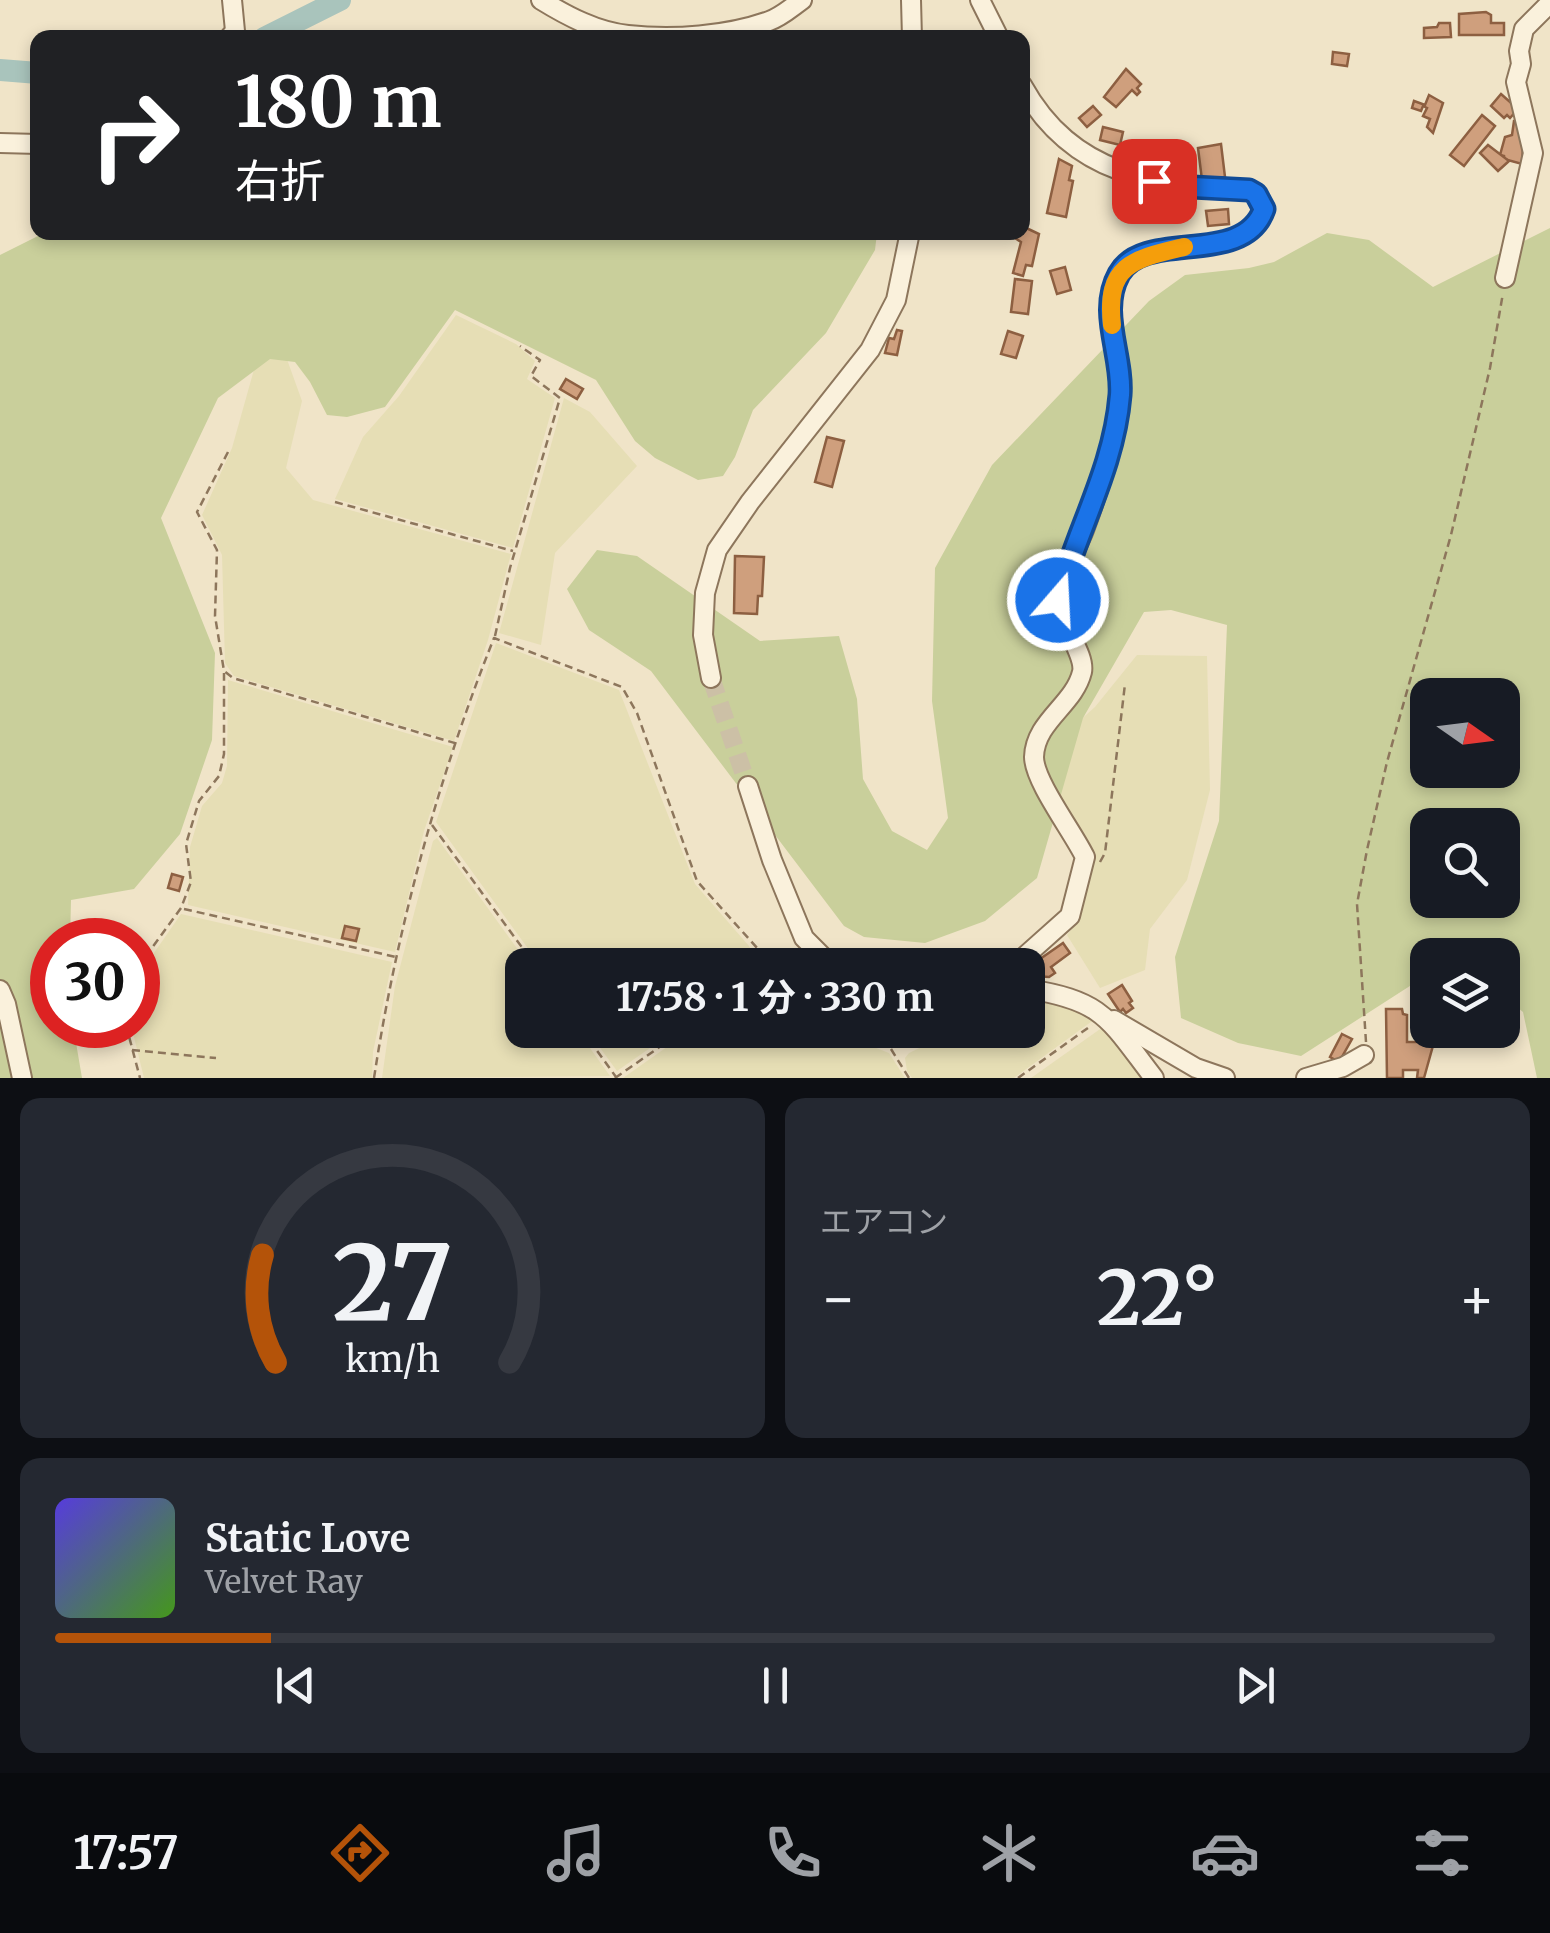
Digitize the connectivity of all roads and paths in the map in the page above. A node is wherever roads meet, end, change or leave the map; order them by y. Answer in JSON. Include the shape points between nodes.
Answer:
{"nodes":[{"id":1,"x":232,"y":0,"type":"edge"},
{"id":2,"x":541,"y":0,"type":"edge"},
{"id":3,"x":802,"y":0,"type":"edge"},
{"id":4,"x":911,"y":0,"type":"edge"},
{"id":5,"x":980,"y":0,"type":"edge"},
{"id":6,"x":1550,"y":3,"type":"edge"},
{"id":7,"x":235,"y":30,"type":"edge"},
{"id":8,"x":611,"y":30,"type":"edge"},
{"id":9,"x":730,"y":30,"type":"edge"},
{"id":10,"x":912,"y":30,"type":"edge"},
{"id":11,"x":996,"y":30,"type":"edge"},
{"id":12,"x":1030,"y":98,"type":"edge"},
{"id":13,"x":0,"y":143,"type":"edge"},
{"id":14,"x":30,"y":144,"type":"edge"},
{"id":15,"x":908,"y":240,"type":"edge"},
{"id":16,"x":1505,"y":278,"type":"joint"},
{"id":17,"x":520,"y":346,"type":"dead end"},
{"id":18,"x":228,"y":452,"type":"dead end"},
{"id":19,"x":334,"y":502,"type":"dead end"},
{"id":20,"x":515,"y":552,"type":"junction"},
{"id":21,"x":494,"y":638,"type":"junction"},
{"id":22,"x":224,"y":672,"type":"junction"},
{"id":23,"x":711,"y":678,"type":"tunnel mouth"},
{"id":24,"x":1125,"y":684,"type":"dead end"},
{"id":25,"x":458,"y":744,"type":"junction"},
{"id":26,"x":748,"y":786,"type":"tunnel mouth"},
{"id":27,"x":432,"y":824,"type":"junction"},
{"id":28,"x":1096,"y":869,"type":"dead end"},
{"id":29,"x":181,"y":908,"type":"junction"},
{"id":30,"x":160,"y":937,"type":"edge"},
{"id":31,"x":523,"y":948,"type":"edge"},
{"id":32,"x":756,"y":948,"type":"edge"},
{"id":33,"x":814,"y":948,"type":"edge"},
{"id":34,"x":1034,"y":948,"type":"edge"},
{"id":35,"x":397,"y":957,"type":"junction"},
{"id":36,"x":0,"y":990,"type":"edge"},
{"id":37,"x":1045,"y":993,"type":"edge"},
{"id":38,"x":1105,"y":1015,"type":"junction"},
{"id":39,"x":595,"y":1048,"type":"edge"},
{"id":40,"x":658,"y":1048,"type":"edge"},
{"id":41,"x":890,"y":1048,"type":"edge"},
{"id":42,"x":132,"y":1050,"type":"joint"},
{"id":43,"x":1364,"y":1055,"type":"joint"},
{"id":44,"x":216,"y":1058,"type":"dead end"},
{"id":45,"x":22,"y":1078,"type":"edge"},
{"id":46,"x":140,"y":1078,"type":"edge"},
{"id":47,"x":374,"y":1078,"type":"edge"},
{"id":48,"x":616,"y":1078,"type":"edge"},
{"id":49,"x":910,"y":1078,"type":"edge"},
{"id":50,"x":1018,"y":1078,"type":"edge"},
{"id":51,"x":1154,"y":1078,"type":"edge"},
{"id":52,"x":1224,"y":1078,"type":"edge"},
{"id":53,"x":1306,"y":1078,"type":"edge"}],
"edges":[{"from":1,"to":7,"type":"street"},
{"from":2,"to":8,"type":"street"},
{"from":3,"to":9,"type":"street","via":[[772,20]]},
{"from":4,"to":10,"type":"street"},
{"from":5,"to":11,"type":"street"},
{"from":6,"to":16,"type":"street","via":[[1524,29],[1519,51],[1516,82],[1533,153]]},
{"from":12,"to":34,"type":"street","via":[[1058,133],[1096,162],[1174,186],[1249,190],[1264,209],[1245,235],[1138,258],[1115,283],[1110,308],[1120,374],[1117,420],[1058,600],[1083,666],[1041,730],[1034,757],[1085,858],[1070,916]]},
{"from":13,"to":14,"type":"street"},
{"from":15,"to":23,"type":"street","via":[[896,300],[870,350],[717,550],[704,621]]},
{"from":16,"to":43,"type":"path","via":[[1455,516],[1367,850],[1358,904]]},
{"from":17,"to":20,"type":"path","via":[[540,360],[531,376],[560,398]]},
{"from":18,"to":22,"type":"path","via":[[197,512],[217,550],[215,616]]},
{"from":19,"to":20,"type":"path"},
{"from":20,"to":21,"type":"path"},
{"from":21,"to":25,"type":"path"},
{"from":21,"to":32,"type":"path","via":[[622,688],[697,881]]},
{"from":22,"to":25,"type":"path"},
{"from":22,"to":29,"type":"path","via":[[224,754],[186,844],[191,882]]},
{"from":24,"to":28,"type":"path","via":[[1105,853]]},
{"from":25,"to":27,"type":"path"},
{"from":26,"to":33,"type":"street","via":[[772,860],[804,938]]},
{"from":27,"to":31,"type":"path"},
{"from":27,"to":35,"type":"path"},
{"from":29,"to":30,"type":"path"},
{"from":29,"to":35,"type":"path"},
{"from":35,"to":47,"type":"path"},
{"from":36,"to":45,"type":"street"},
{"from":37,"to":38,"type":"street","via":[[1082,1001]]},
{"from":38,"to":50,"type":"path"},
{"from":38,"to":51,"type":"street"},
{"from":38,"to":52,"type":"street"},
{"from":39,"to":48,"type":"path"},
{"from":40,"to":48,"type":"path"},
{"from":41,"to":49,"type":"path"},
{"from":42,"to":44,"type":"path"},
{"from":42,"to":46,"type":"path"},
{"from":43,"to":53,"type":"street"}]}
